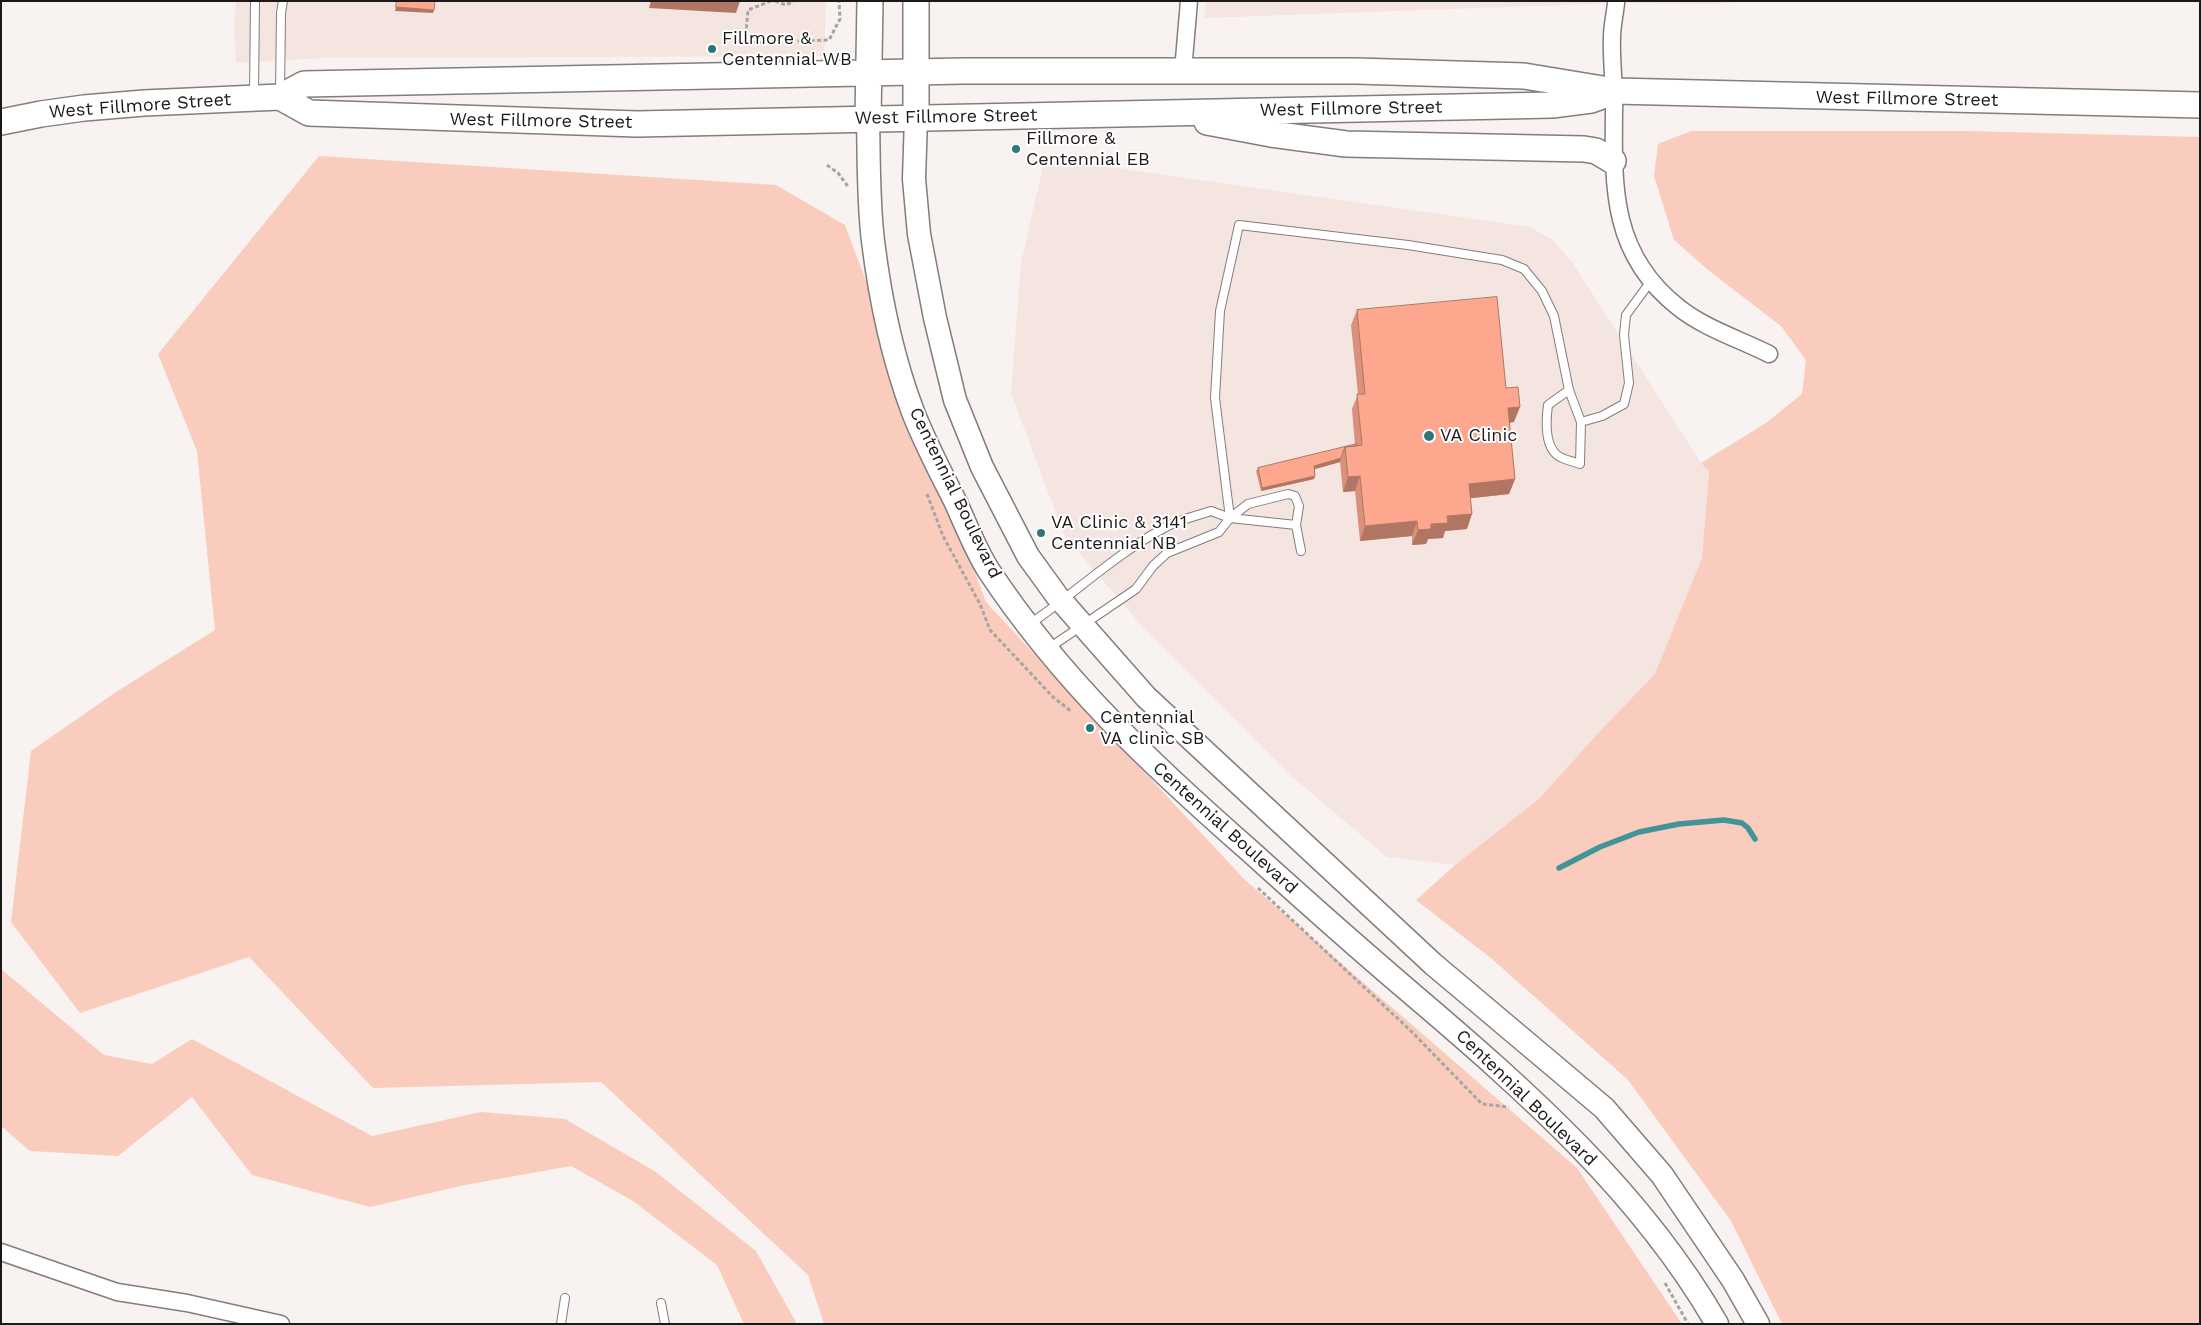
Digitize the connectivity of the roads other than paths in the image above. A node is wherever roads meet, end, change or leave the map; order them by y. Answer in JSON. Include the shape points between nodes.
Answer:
{"nodes":[{"id":1,"x":255,"y":1,"type":"edge"},
{"id":2,"x":283,"y":1,"type":"edge"},
{"id":3,"x":870,"y":1,"type":"edge"},
{"id":4,"x":916,"y":1,"type":"edge"},
{"id":5,"x":1189,"y":1,"type":"edge"},
{"id":6,"x":1616,"y":3,"type":"dead end"},
{"id":7,"x":1183,"y":71,"type":"junction"},
{"id":8,"x":916,"y":73,"type":"junction"},
{"id":9,"x":868,"y":74,"type":"junction"},
{"id":10,"x":1615,"y":91,"type":"junction"},
{"id":11,"x":280,"y":97,"type":"junction"},
{"id":12,"x":254,"y":98,"type":"junction"},
{"id":13,"x":2200,"y":105,"type":"edge"},
{"id":14,"x":1158,"y":113,"type":"junction"},
{"id":15,"x":868,"y":118,"type":"junction"},
{"id":16,"x":916,"y":118,"type":"junction"},
{"id":17,"x":1,"y":122,"type":"edge"},
{"id":18,"x":1614,"y":161,"type":"junction"},
{"id":19,"x":1651,"y":281,"type":"junction"},
{"id":20,"x":1769,"y":354,"type":"dead end"},
{"id":21,"x":1569,"y":390,"type":"junction"},
{"id":22,"x":1582,"y":422,"type":"junction"},
{"id":23,"x":1230,"y":518,"type":"junction"},
{"id":24,"x":1296,"y":525,"type":"junction"},
{"id":25,"x":1301,"y":551,"type":"dead end"},
{"id":26,"x":1062,"y":602,"type":"junction"},
{"id":27,"x":1083,"y":624,"type":"junction"},
{"id":28,"x":1028,"y":625,"type":"junction"},
{"id":29,"x":1047,"y":650,"type":"junction"},
{"id":30,"x":1496,"y":1017,"type":"junction"},
{"id":31,"x":1474,"y":1045,"type":"junction"},
{"id":32,"x":1,"y":1252,"type":"edge"},
{"id":33,"x":565,"y":1298,"type":"dead end"},
{"id":34,"x":661,"y":1303,"type":"dead end"},
{"id":35,"x":281,"y":1324,"type":"edge"},
{"id":36,"x":560,"y":1324,"type":"edge"},
{"id":37,"x":665,"y":1324,"type":"edge"},
{"id":38,"x":1717,"y":1324,"type":"edge"},
{"id":39,"x":1758,"y":1324,"type":"edge"}],
"edges":[{"from":1,"to":12,"type":"lane"},
{"from":2,"to":11,"type":"lane"},
{"from":3,"to":9,"type":"main road","name":"Centennial Boulevard"},
{"from":4,"to":8,"type":"main road","name":"Centennial Boulevard"},
{"from":5,"to":7,"type":"street"},
{"from":6,"to":10,"type":"street","via":[[1612,36]]},
{"from":7,"to":8,"type":"main road","name":"West Fillmore Street"},
{"from":7,"to":10,"type":"main road","name":"West Fillmore Street","via":[[1380,71],[1524,76]]},
{"from":8,"to":9,"type":"main road","name":"West Fillmore Street"},
{"from":8,"to":16,"type":"main road","name":"Centennial Boulevard"},
{"from":9,"to":11,"type":"main road","name":"West Fillmore Street","via":[[304,84]]},
{"from":9,"to":15,"type":"main road","name":"Centennial Boulevard"},
{"from":10,"to":13,"type":"main road","name":"West Fillmore Street"},
{"from":10,"to":14,"type":"main road","name":"West Fillmore Street","via":[[1591,100],[1552,104]]},
{"from":10,"to":18,"type":"street"},
{"from":11,"to":12,"type":"main road","name":"West Fillmore Street"},
{"from":11,"to":15,"type":"main road","name":"West Fillmore Street","via":[[309,113],[444,119],[637,124]]},
{"from":12,"to":17,"type":"main road","name":"West Fillmore Street","via":[[84,108]]},
{"from":14,"to":16,"type":"main road","name":"West Fillmore Street"},
{"from":14,"to":18,"type":"main road","via":[[1346,144],[1578,149],[1596,151]]},
{"from":15,"to":16,"type":"main road","name":"West Fillmore Street"},
{"from":15,"to":28,"type":"main road","name":"Centennial Boulevard","via":[[873,240],[894,349],[913,412],[987,568]]},
{"from":16,"to":26,"type":"main road","name":"Centennial Boulevard","via":[[914,179],[919,234],[955,400],[982,467],[1019,541]]},
{"from":18,"to":19,"type":"street","via":[[1615,193],[1622,226]]},
{"from":19,"to":20,"type":"street","via":[[1692,317]]},
{"from":19,"to":22,"type":"lane","via":[[1626,315],[1624,336],[1629,383],[1624,404]]},
{"from":21,"to":22,"type":"lane"},
{"from":21,"to":22,"type":"lane","via":[[1548,405],[1546,418],[1550,447],[1559,456],[1580,464]]},
{"from":21,"to":23,"type":"lane","via":[[1554,316],[1542,291],[1524,269],[1502,260],[1427,248],[1239,225],[1220,311],[1215,398]]},
{"from":23,"to":24,"type":"lane"},
{"from":23,"to":24,"type":"lane","via":[[1248,504],[1288,494],[1295,496],[1299,506]]},
{"from":23,"to":26,"type":"lane","via":[[1211,511],[1165,527]]},
{"from":23,"to":27,"type":"lane","via":[[1219,532],[1167,553],[1136,589]]},
{"from":24,"to":25,"type":"lane"},
{"from":26,"to":27,"type":"main road","name":"Centennial Boulevard"},
{"from":26,"to":28,"type":"lane"},
{"from":27,"to":29,"type":"lane"},
{"from":27,"to":30,"type":"main road","name":"Centennial Boulevard","via":[[1146,697],[1433,964]]},
{"from":28,"to":29,"type":"main road","name":"Centennial Boulevard"},
{"from":29,"to":31,"type":"main road","name":"Centennial Boulevard","via":[[1164,776]]},
{"from":30,"to":31,"type":"main road"},
{"from":30,"to":39,"type":"main road","name":"Centennial Boulevard","via":[[1604,1108],[1662,1175],[1733,1280]]},
{"from":31,"to":38,"type":"main road","name":"Centennial Boulevard","via":[[1582,1150],[1640,1213]]},
{"from":32,"to":35,"type":"street","via":[[117,1292],[187,1303]]},
{"from":33,"to":36,"type":"lane"},
{"from":34,"to":37,"type":"lane"}]}
